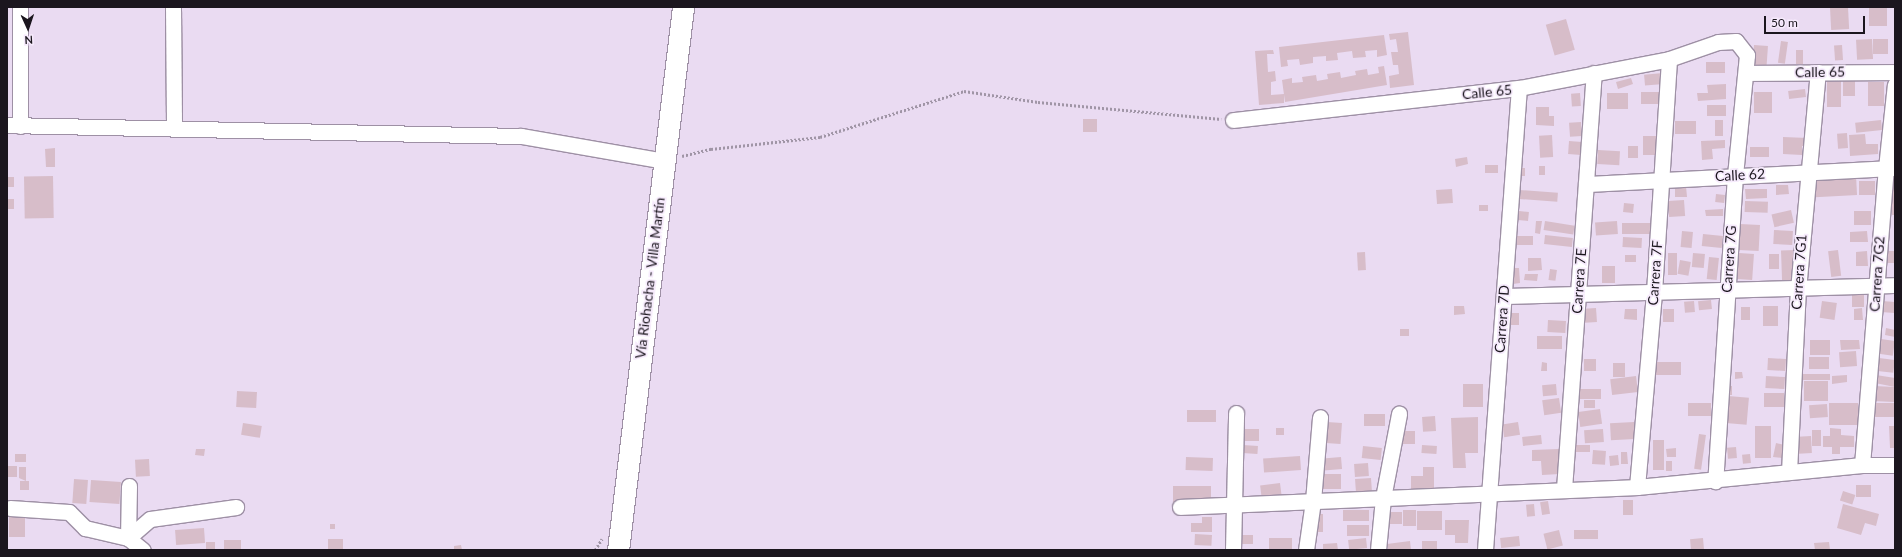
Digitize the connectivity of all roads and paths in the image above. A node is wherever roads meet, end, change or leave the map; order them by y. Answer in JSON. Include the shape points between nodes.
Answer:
{"nodes":[{"id":1,"x":20,"y":7,"type":"edge"},
{"id":2,"x":172,"y":7,"type":"edge"},
{"id":3,"x":683,"y":7,"type":"edge"},
{"id":4,"x":1736,"y":41,"type":"joint"},
{"id":5,"x":1669,"y":59,"type":"junction"},
{"id":6,"x":1818,"y":72,"type":"junction"},
{"id":7,"x":1895,"y":72,"type":"edge"},
{"id":8,"x":1594,"y":73,"type":"junction"},
{"id":9,"x":1746,"y":73,"type":"junction"},
{"id":10,"x":1895,"y":84,"type":"edge"},
{"id":11,"x":1519,"y":88,"type":"junction"},
{"id":12,"x":1233,"y":120,"type":"joint"},
{"id":13,"x":13,"y":125,"type":"edge"},
{"id":14,"x":174,"y":129,"type":"junction"},
{"id":15,"x":664,"y":161,"type":"junction"},
{"id":16,"x":1890,"y":168,"type":"edge"},
{"id":17,"x":1807,"y":171,"type":"junction"},
{"id":18,"x":1735,"y":175,"type":"junction"},
{"id":19,"x":1662,"y":180,"type":"junction"},
{"id":20,"x":1586,"y":184,"type":"junction"},
{"id":21,"x":1895,"y":285,"type":"edge"},
{"id":22,"x":1876,"y":286,"type":"junction"},
{"id":23,"x":1798,"y":290,"type":"junction"},
{"id":24,"x":1727,"y":291,"type":"junction"},
{"id":25,"x":1654,"y":292,"type":"junction"},
{"id":26,"x":1578,"y":294,"type":"junction"},
{"id":27,"x":1504,"y":296,"type":"junction"},
{"id":28,"x":1236,"y":413,"type":"dead end"},
{"id":29,"x":1399,"y":414,"type":"dead end"},
{"id":30,"x":1320,"y":417,"type":"dead end"},
{"id":31,"x":1862,"y":465,"type":"junction"},
{"id":32,"x":1895,"y":465,"type":"edge"},
{"id":33,"x":1789,"y":472,"type":"junction"},
{"id":34,"x":1715,"y":481,"type":"junction"},
{"id":35,"x":129,"y":486,"type":"dead end"},
{"id":36,"x":1637,"y":487,"type":"junction"},
{"id":37,"x":1564,"y":490,"type":"junction"},
{"id":38,"x":1490,"y":493,"type":"junction"},
{"id":39,"x":1383,"y":498,"type":"junction"},
{"id":40,"x":1313,"y":501,"type":"junction"},
{"id":41,"x":1235,"y":504,"type":"junction"},
{"id":42,"x":236,"y":507,"type":"dead end"},
{"id":43,"x":1180,"y":507,"type":"dead end"},
{"id":44,"x":10,"y":508,"type":"dead end"},
{"id":45,"x":128,"y":538,"type":"junction"},
{"id":46,"x":143,"y":550,"type":"edge"},
{"id":47,"x":618,"y":550,"type":"edge"},
{"id":48,"x":1233,"y":550,"type":"edge"},
{"id":49,"x":1306,"y":550,"type":"edge"},
{"id":50,"x":1378,"y":550,"type":"edge"},
{"id":51,"x":1485,"y":550,"type":"edge"}],
"edges":[{"from":1,"to":13,"type":"street"},
{"from":2,"to":14,"type":"street"},
{"from":3,"to":15,"type":"main road","name":"Vía Riohacha - Villa Martín"},
{"from":4,"to":5,"type":"street","name":"Calle 65","via":[[1718,42]]},
{"from":4,"to":9,"type":"street","name":"Carrera 7G","via":[[1747,54]]},
{"from":5,"to":8,"type":"street","name":"Calle 65"},
{"from":5,"to":19,"type":"street","name":"Carrera 7F"},
{"from":6,"to":7,"type":"street","name":"Calle 65"},
{"from":6,"to":9,"type":"street","name":"Calle 65"},
{"from":6,"to":17,"type":"street","name":"Carrera 7G1"},
{"from":8,"to":11,"type":"street","name":"Calle 65"},
{"from":8,"to":20,"type":"street","name":"Carrera 7E"},
{"from":9,"to":18,"type":"street","name":"Carrera 7G"},
{"from":10,"to":16,"type":"street","name":"Carrera 7G2"},
{"from":11,"to":12,"type":"street","name":"Calle 65"},
{"from":11,"to":27,"type":"street","name":"Carrera 7D"},
{"from":12,"to":15,"type":"path","via":[[1038,102],[964,92],[820,137],[711,149]]},
{"from":13,"to":14,"type":"street"},
{"from":14,"to":15,"type":"street","via":[[521,136]]},
{"from":15,"to":47,"type":"main road","name":"Vía Riohacha - Villa Martín"},
{"from":16,"to":17,"type":"street","name":"Calle 62"},
{"from":16,"to":22,"type":"street","name":"Carrera 7G2"},
{"from":17,"to":18,"type":"street","name":"Calle 62"},
{"from":17,"to":23,"type":"street","name":"Carrera 7G1"},
{"from":18,"to":19,"type":"street","name":"Calle 62"},
{"from":18,"to":24,"type":"street","name":"Carrera 7G"},
{"from":19,"to":20,"type":"street","name":"Calle 62"},
{"from":19,"to":25,"type":"street","name":"Carrera 7F"},
{"from":20,"to":26,"type":"street","name":"Carrera 7E"},
{"from":21,"to":22,"type":"street"},
{"from":22,"to":23,"type":"street"},
{"from":22,"to":31,"type":"street","name":"Carrera 7G2"},
{"from":23,"to":24,"type":"street"},
{"from":23,"to":33,"type":"street","name":"Carrera 7G1"},
{"from":24,"to":25,"type":"street"},
{"from":24,"to":34,"type":"street","name":"Carrera 7G"},
{"from":25,"to":26,"type":"street"},
{"from":25,"to":36,"type":"street","name":"Carrera 7F"},
{"from":26,"to":27,"type":"street"},
{"from":26,"to":37,"type":"street","name":"Carrera 7E"},
{"from":27,"to":38,"type":"street","name":"Carrera 7D"},
{"from":28,"to":41,"type":"street"},
{"from":29,"to":39,"type":"street"},
{"from":30,"to":40,"type":"street"},
{"from":31,"to":32,"type":"street"},
{"from":31,"to":33,"type":"street"},
{"from":33,"to":34,"type":"street"},
{"from":34,"to":36,"type":"street"},
{"from":35,"to":45,"type":"street"},
{"from":36,"to":37,"type":"street"},
{"from":37,"to":38,"type":"street"},
{"from":38,"to":39,"type":"street"},
{"from":38,"to":51,"type":"street","name":"Carrera 7D"},
{"from":39,"to":40,"type":"street"},
{"from":39,"to":50,"type":"street"},
{"from":40,"to":41,"type":"street"},
{"from":40,"to":49,"type":"street"},
{"from":41,"to":43,"type":"street"},
{"from":41,"to":48,"type":"street"},
{"from":42,"to":45,"type":"street","via":[[150,519]]},
{"from":44,"to":45,"type":"street","via":[[69,512],[85,528]]},
{"from":45,"to":46,"type":"street"}]}
